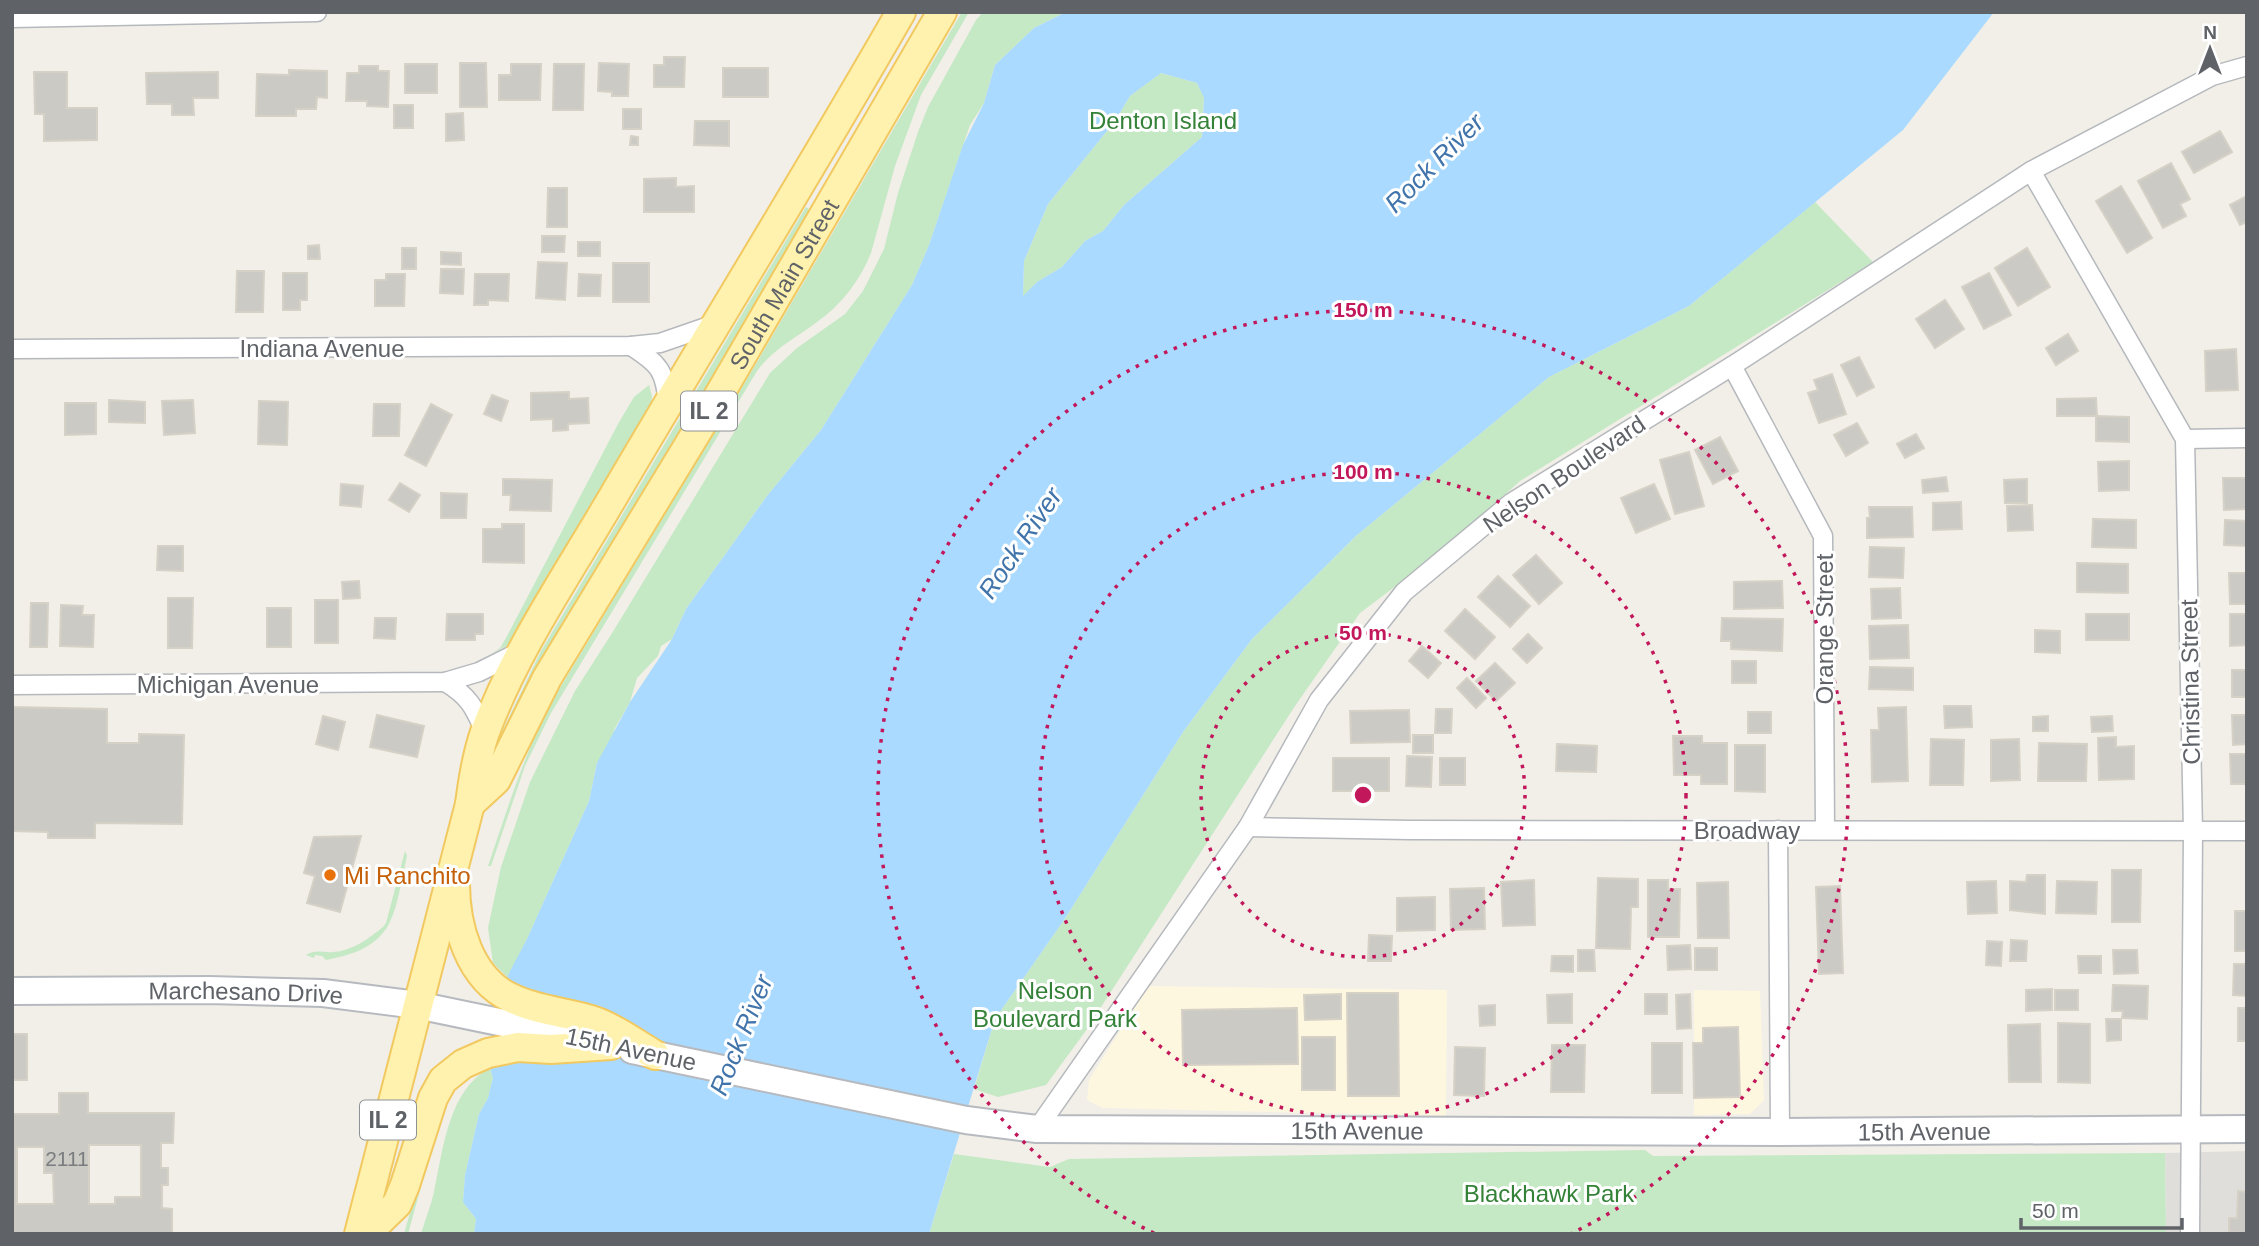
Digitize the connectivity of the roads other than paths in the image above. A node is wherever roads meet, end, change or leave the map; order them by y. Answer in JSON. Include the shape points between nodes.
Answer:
{"nodes":[{"id":1,"x":317,"y":12,"type":"edge"},
{"id":2,"x":903,"y":12,"type":"edge"},
{"id":3,"x":12,"y":18,"type":"edge"},
{"id":4,"x":938,"y":19,"type":"edge"},
{"id":5,"x":2247,"y":66,"type":"edge"},
{"id":6,"x":2031,"y":171,"type":"junction"},
{"id":7,"x":715,"y":324,"type":"junction"},
{"id":8,"x":631,"y":346,"type":"junction"},
{"id":9,"x":12,"y":349,"type":"edge"},
{"id":10,"x":1732,"y":366,"type":"junction"},
{"id":11,"x":668,"y":404,"type":"junction"},
{"id":12,"x":2247,"y":438,"type":"edge"},
{"id":13,"x":2185,"y":439,"type":"junction"},
{"id":14,"x":524,"y":650,"type":"junction"},
{"id":15,"x":445,"y":682,"type":"junction"},
{"id":16,"x":12,"y":685,"type":"edge"},
{"id":17,"x":485,"y":732,"type":"junction"},
{"id":18,"x":470,"y":804,"type":"junction"},
{"id":19,"x":1248,"y":827,"type":"junction"},
{"id":20,"x":1778,"y":830,"type":"junction"},
{"id":21,"x":1825,"y":830,"type":"junction"},
{"id":22,"x":2193,"y":831,"type":"junction"},
{"id":23,"x":2247,"y":831,"type":"edge"},
{"id":24,"x":455,"y":856,"type":"junction"},
{"id":25,"x":12,"y":991,"type":"edge"},
{"id":26,"x":417,"y":1005,"type":"junction"},
{"id":27,"x":480,"y":1018,"type":"joint"},
{"id":28,"x":611,"y":1045,"type":"junction"},
{"id":29,"x":655,"y":1055,"type":"junction"},
{"id":30,"x":1037,"y":1129,"type":"junction"},
{"id":31,"x":2247,"y":1129,"type":"edge"},
{"id":32,"x":2189,"y":1130,"type":"junction"},
{"id":33,"x":1780,"y":1132,"type":"junction"},
{"id":34,"x":359,"y":1234,"type":"edge"},
{"id":35,"x":366,"y":1234,"type":"edge"},
{"id":36,"x":2190,"y":1234,"type":"edge"}],
"edges":[{"from":1,"to":3,"type":"street"},
{"from":2,"to":4,"type":"street"},
{"from":2,"to":7,"type":"main road","name":"South Main Street","number":"IL 2"},
{"from":4,"to":18,"type":"main road","name":"South Main Street","number":"IL 2","via":[[715,402],[547,678],[496,780]]},
{"from":5,"to":6,"type":"street","name":"Nelson Boulevard","via":[[2212,76]]},
{"from":6,"to":10,"type":"street","name":"Nelson Boulevard"},
{"from":6,"to":13,"type":"street","name":"Christina Street"},
{"from":7,"to":8,"type":"street","name":"Indiana Avenue","via":[[660,343]]},
{"from":7,"to":11,"type":"main road","name":"South Main Street","number":"IL 2"},
{"from":8,"to":9,"type":"street","name":"Indiana Avenue"},
{"from":8,"to":11,"type":"street","via":[[661,370]]},
{"from":10,"to":19,"type":"street","name":"Nelson Boulevard","via":[[1511,503],[1404,592],[1319,699]]},
{"from":10,"to":21,"type":"street","name":"Orange Street","via":[[1824,536]]},
{"from":11,"to":14,"type":"main road","name":"South Main Street","number":"IL 2"},
{"from":12,"to":13,"type":"street"},
{"from":13,"to":22,"type":"street","name":"Christina Street"},
{"from":14,"to":15,"type":"street","name":"Michigan Avenue"},
{"from":14,"to":17,"type":"main road","name":"South Main Street","number":"IL 2"},
{"from":15,"to":16,"type":"street","name":"Michigan Avenue"},
{"from":15,"to":17,"type":"street","via":[[463,693]]},
{"from":17,"to":18,"type":"main road","name":"South Main Street","number":"IL 2"},
{"from":18,"to":24,"type":"main road","name":"South Main Street","number":"IL 2"},
{"from":19,"to":20,"type":"street","name":"Broadway"},
{"from":19,"to":30,"type":"street","name":"Nelson Boulevard"},
{"from":20,"to":21,"type":"street","name":"Broadway"},
{"from":20,"to":33,"type":"street"},
{"from":21,"to":22,"type":"street","name":"Broadway"},
{"from":22,"to":23,"type":"street","name":"Broadway"},
{"from":22,"to":32,"type":"street","name":"Christina Street"},
{"from":24,"to":26,"type":"main road","name":"South Main Street","number":"IL 2"},
{"from":24,"to":29,"type":"main road","via":[[455,891],[466,948],[495,988],[541,1009],[596,1022]]},
{"from":25,"to":26,"type":"main road","name":"Marchesano Drive","via":[[323,992]]},
{"from":26,"to":27,"type":"main road","name":"Marchesano Drive"},
{"from":26,"to":34,"type":"main road","name":"South Main Street","number":"IL 2"},
{"from":27,"to":28,"type":"main road","name":"15th Avenue"},
{"from":28,"to":29,"type":"main road","name":"15th Avenue"},
{"from":28,"to":35,"type":"main road","via":[[518,1047],[488,1053],[443,1080],[397,1204]]},
{"from":29,"to":30,"type":"main road","name":"15th Avenue","via":[[966,1120]]},
{"from":30,"to":33,"type":"main road","name":"15th Avenue"},
{"from":31,"to":32,"type":"main road","name":"15th Avenue"},
{"from":32,"to":33,"type":"main road","name":"15th Avenue"},
{"from":32,"to":36,"type":"street","name":"Christina Street"}]}
